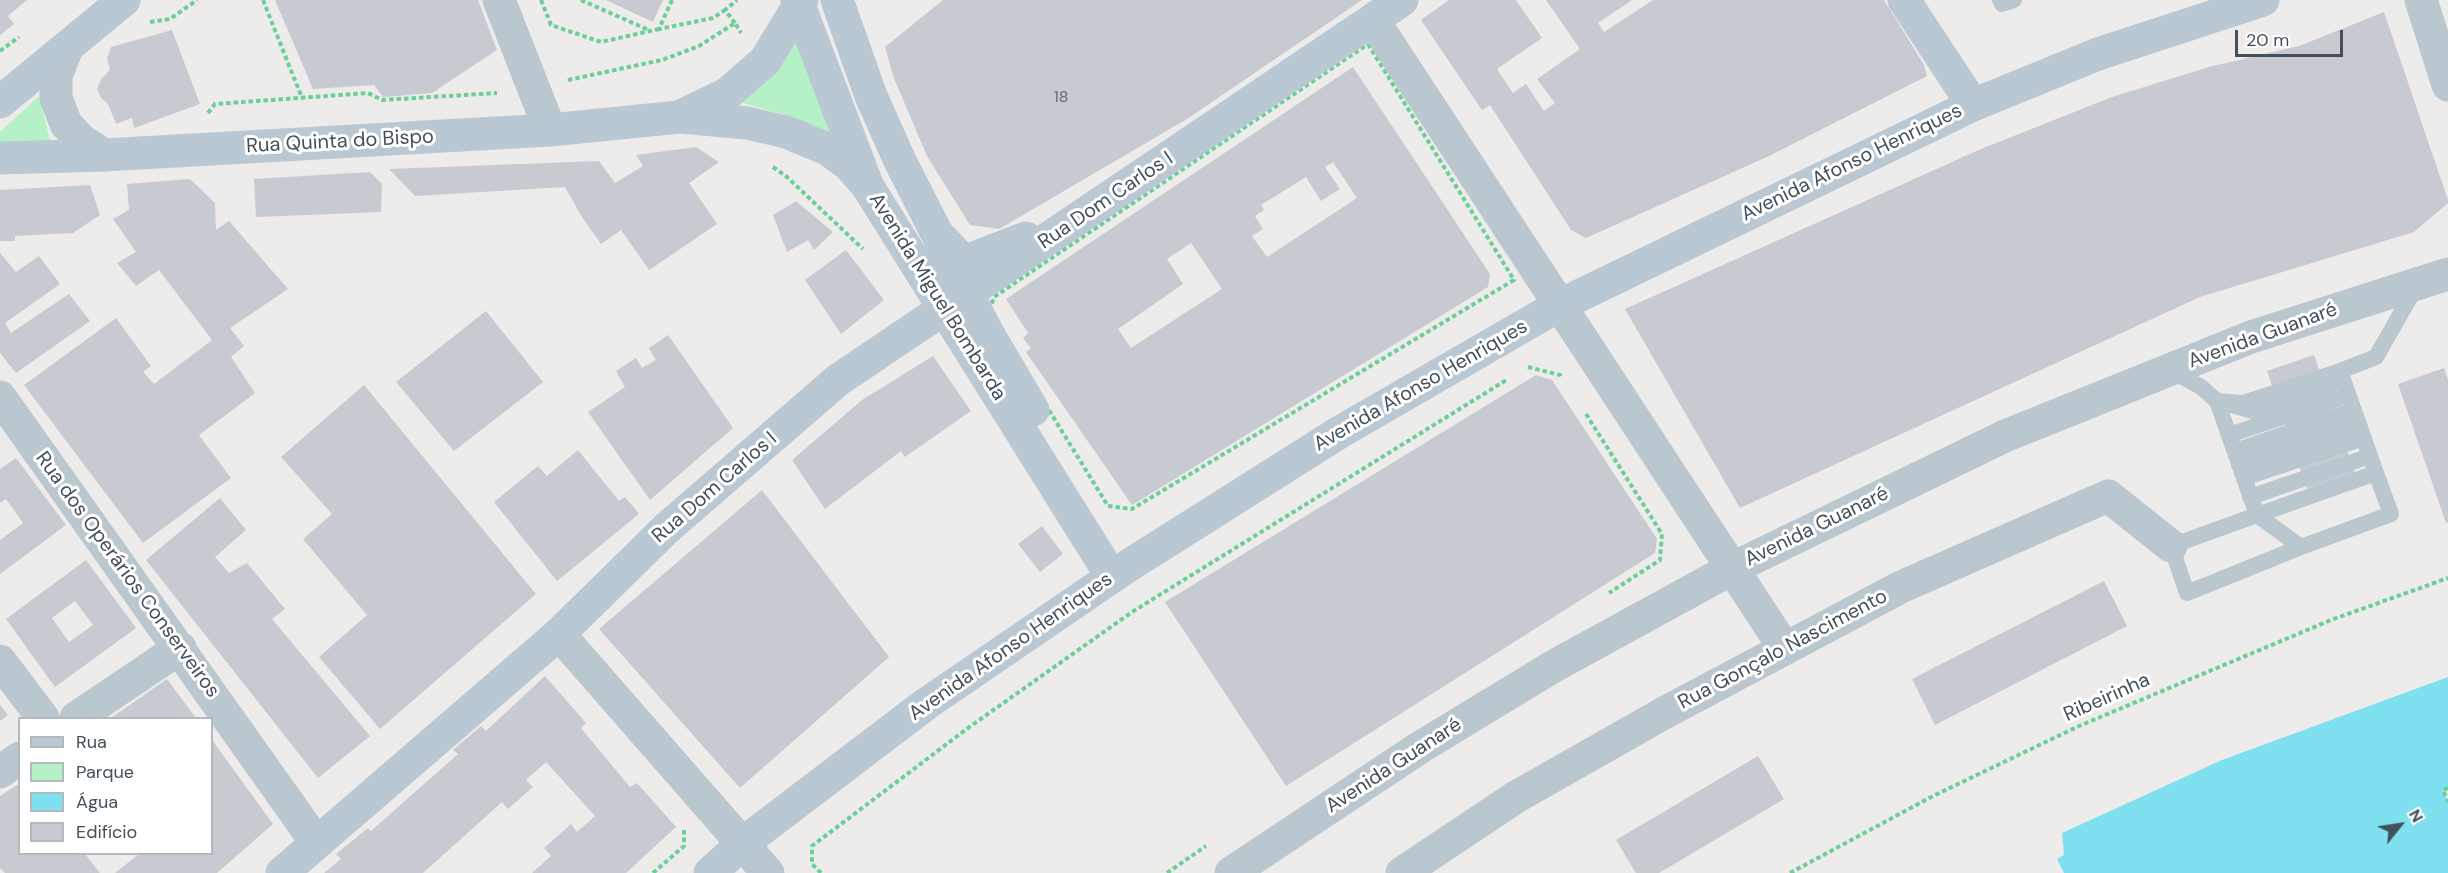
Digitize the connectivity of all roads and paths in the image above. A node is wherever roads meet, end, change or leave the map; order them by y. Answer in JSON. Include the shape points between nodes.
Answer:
{"nodes":[{"id":1,"x":124,"y":0,"type":"edge"},
{"id":2,"x":263,"y":0,"type":"edge"},
{"id":3,"x":499,"y":0,"type":"edge"},
{"id":4,"x":541,"y":0,"type":"edge"},
{"id":5,"x":581,"y":0,"type":"edge"},
{"id":6,"x":672,"y":0,"type":"edge"},
{"id":7,"x":737,"y":0,"type":"edge"},
{"id":8,"x":837,"y":0,"type":"edge"},
{"id":9,"x":1402,"y":0,"type":"edge"},
{"id":10,"x":1904,"y":0,"type":"edge"},
{"id":11,"x":2000,"y":0,"type":"edge"},
{"id":12,"x":2014,"y":0,"type":"edge"},
{"id":13,"x":2263,"y":0,"type":"edge"},
{"id":14,"x":2421,"y":0,"type":"edge"},
{"id":15,"x":800,"y":2,"type":"edge"},
{"id":16,"x":725,"y":10,"type":"junction"},
{"id":17,"x":1373,"y":20,"type":"junction"},
{"id":18,"x":735,"y":22,"type":"junction"},
{"id":19,"x":659,"y":29,"type":"junction"},
{"id":20,"x":652,"y":31,"type":"junction"},
{"id":21,"x":745,"y":40,"type":"dead end"},
{"id":22,"x":67,"y":48,"type":"junction"},
{"id":23,"x":564,"y":81,"type":"dead end"},
{"id":24,"x":2448,"y":85,"type":"edge"},
{"id":25,"x":302,"y":98,"type":"dead end"},
{"id":26,"x":0,"y":102,"type":"edge"},
{"id":27,"x":1973,"y":105,"type":"junction"},
{"id":28,"x":679,"y":117,"type":"junction"},
{"id":29,"x":550,"y":130,"type":"junction"},
{"id":30,"x":1184,"y":148,"type":"junction"},
{"id":31,"x":104,"y":155,"type":"junction"},
{"id":32,"x":0,"y":158,"type":"edge"},
{"id":33,"x":768,"y":164,"type":"dead end"},
{"id":34,"x":868,"y":187,"type":"junction"},
{"id":35,"x":939,"y":236,"type":"junction"},
{"id":36,"x":867,"y":252,"type":"dead end"},
{"id":37,"x":2433,"y":279,"type":"edge"},
{"id":38,"x":955,"y":301,"type":"junction"},
{"id":39,"x":1558,"y":306,"type":"junction"},
{"id":40,"x":2169,"y":370,"type":"junction"},
{"id":41,"x":1567,"y":385,"type":"dead end"},
{"id":42,"x":2217,"y":401,"type":"junction"},
{"id":43,"x":2351,"y":403,"type":"junction"},
{"id":44,"x":1579,"y":405,"type":"dead end"},
{"id":45,"x":5,"y":415,"type":"edge"},
{"id":46,"x":2229,"y":435,"type":"junction"},
{"id":47,"x":2370,"y":456,"type":"junction"},
{"id":48,"x":2239,"y":465,"type":"junction"},
{"id":49,"x":2376,"y":473,"type":"junction"},
{"id":50,"x":2250,"y":496,"type":"junction"},
{"id":51,"x":1108,"y":506,"type":"joint"},
{"id":52,"x":2257,"y":515,"type":"junction"},
{"id":53,"x":2171,"y":546,"type":"junction"},
{"id":54,"x":2301,"y":547,"type":"junction"},
{"id":55,"x":1660,"y":560,"type":"dead end"},
{"id":56,"x":1733,"y":568,"type":"junction"},
{"id":57,"x":1120,"y":571,"type":"junction"},
{"id":58,"x":2448,"y":578,"type":"edge"},
{"id":59,"x":559,"y":634,"type":"junction"},
{"id":60,"x":180,"y":648,"type":"junction"},
{"id":61,"x":1785,"y":649,"type":"junction"},
{"id":62,"x":0,"y":661,"type":"edge"},
{"id":63,"x":42,"y":717,"type":"edge"},
{"id":64,"x":77,"y":717,"type":"edge"},
{"id":65,"x":18,"y":759,"type":"edge"},
{"id":66,"x":0,"y":771,"type":"edge"},
{"id":67,"x":2448,"y":788,"type":"edge"},
{"id":68,"x":2448,"y":802,"type":"edge"},
{"id":69,"x":684,"y":824,"type":"dead end"},
{"id":70,"x":316,"y":842,"type":"junction"},
{"id":71,"x":742,"y":844,"type":"junction"},
{"id":72,"x":282,"y":873,"type":"edge"},
{"id":73,"x":653,"y":873,"type":"edge"},
{"id":74,"x":710,"y":873,"type":"edge"},
{"id":75,"x":768,"y":873,"type":"edge"},
{"id":76,"x":821,"y":873,"type":"edge"},
{"id":77,"x":1231,"y":873,"type":"edge"},
{"id":78,"x":1402,"y":873,"type":"edge"},
{"id":79,"x":1790,"y":873,"type":"edge"}],
"edges":[{"from":1,"to":22,"type":"street"},
{"from":2,"to":25,"type":"path"},
{"from":3,"to":29,"type":"street"},
{"from":4,"to":20,"type":"path","via":[[551,25],[601,42]]},
{"from":5,"to":20,"type":"path"},
{"from":6,"to":19,"type":"path"},
{"from":7,"to":16,"type":"path"},
{"from":8,"to":35,"type":"street","name":"Avenida Miguel Bombarda","via":[[871,96]]},
{"from":9,"to":17,"type":"street","name":"Rua Dom Carlos I"},
{"from":10,"to":27,"type":"street"},
{"from":11,"to":12,"type":"lane","via":[[2002,4]]},
{"from":13,"to":27,"type":"street","name":"Avenida Afonso Henriques","via":[[2098,54]]},
{"from":14,"to":24,"type":"street"},
{"from":15,"to":28,"type":"street","name":"Rua Quinta do Bispo","via":[[765,62],[727,94]]},
{"from":15,"to":34,"type":"street","name":"Avenida Miguel Bombarda"},
{"from":16,"to":18,"type":"path"},
{"from":16,"to":19,"type":"path","via":[[713,18]]},
{"from":17,"to":30,"type":"street","name":"Rua Dom Carlos I"},
{"from":17,"to":39,"type":"street"},
{"from":18,"to":21,"type":"path"},
{"from":18,"to":23,"type":"path","via":[[699,46],[662,60]]},
{"from":19,"to":20,"type":"path"},
{"from":22,"to":26,"type":"street"},
{"from":22,"to":31,"type":"street","via":[[56,76],[56,98],[66,124],[82,141]]},
{"from":27,"to":39,"type":"street","name":"Avenida Afonso Henriques"},
{"from":28,"to":29,"type":"street","name":"Rua Quinta do Bispo"},
{"from":28,"to":34,"type":"street","name":"Rua Quinta do Bispo","via":[[747,123],[786,132],[827,149],[849,165]]},
{"from":29,"to":31,"type":"street","name":"Rua Quinta do Bispo"},
{"from":30,"to":35,"type":"street","name":"Rua Dom Carlos I","via":[[1015,244],[964,262]]},
{"from":30,"to":38,"type":"street","name":"Rua Dom Carlos I"},
{"from":31,"to":32,"type":"street","name":"Rua Quinta do Bispo"},
{"from":33,"to":36,"type":"path"},
{"from":34,"to":38,"type":"street","name":"Avenida Miguel Bombarda"},
{"from":35,"to":38,"type":"street","name":"Avenida Miguel Bombarda"},
{"from":37,"to":40,"type":"street","name":"Avenida Guanaré","via":[[2251,337]]},
{"from":37,"to":43,"type":"lane","via":[[2376,357]]},
{"from":38,"to":57,"type":"street","name":"Avenida Miguel Bombarda","via":[[986,330]]},
{"from":38,"to":59,"type":"street","name":"Rua Dom Carlos I","via":[[838,380],[667,528]]},
{"from":39,"to":56,"type":"street"},
{"from":39,"to":57,"type":"street","name":"Avenida Afonso Henriques","via":[[1340,432]]},
{"from":40,"to":42,"type":"lane","via":[[2201,387]]},
{"from":40,"to":56,"type":"street","name":"Avenida Guanaré","via":[[2005,436]]},
{"from":41,"to":76,"type":"path","via":[[1560,375],[1529,366],[1132,612],[968,728],[812,846],[812,864]]},
{"from":42,"to":43,"type":"lane"},
{"from":42,"to":46,"type":"lane"},
{"from":43,"to":46,"type":"lane"},
{"from":43,"to":47,"type":"lane"},
{"from":43,"to":48,"type":"lane"},
{"from":43,"to":48,"type":"lane"},
{"from":44,"to":55,"type":"path","via":[[1662,534]]},
{"from":45,"to":60,"type":"street","name":"Rua dos Operários Conserveiros"},
{"from":46,"to":48,"type":"lane"},
{"from":47,"to":49,"type":"lane"},
{"from":47,"to":50,"type":"lane"},
{"from":48,"to":50,"type":"lane"},
{"from":49,"to":52,"type":"lane"},
{"from":49,"to":54,"type":"lane","via":[[2391,514]]},
{"from":50,"to":52,"type":"lane"},
{"from":51,"to":51,"type":"path","via":[[999,329],[990,309],[994,297],[1368,44],[1514,280],[1132,509]]},
{"from":52,"to":53,"type":"lane"},
{"from":52,"to":54,"type":"lane"},
{"from":53,"to":54,"type":"lane","via":[[2187,592]]},
{"from":53,"to":61,"type":"street","name":"Rua Gonçalo Nascimento","via":[[2108,496],[1901,587]]},
{"from":56,"to":61,"type":"street"},
{"from":56,"to":77,"type":"street","name":"Avenida Guanaré","via":[[1554,666],[1419,748]]},
{"from":57,"to":71,"type":"street","name":"Avenida Afonso Henriques","via":[[926,704]]},
{"from":58,"to":79,"type":"path","name":"Ribeirinha","via":[[2320,624],[2079,726],[1933,796]]},
{"from":59,"to":70,"type":"street","name":"Rua Dom Carlos I"},
{"from":59,"to":71,"type":"street"},
{"from":60,"to":64,"type":"street"},
{"from":60,"to":70,"type":"street","name":"Rua dos Operários Conserveiros"},
{"from":61,"to":78,"type":"street","name":"Rua Gonçalo Nascimento","via":[[1516,797]]},
{"from":62,"to":63,"type":"street"},
{"from":65,"to":66,"type":"street"},
{"from":67,"to":68,"type":"path","via":[[2443,790]]},
{"from":69,"to":73,"type":"path","via":[[684,846]]},
{"from":70,"to":72,"type":"street","name":"Rua Dom Carlos I"},
{"from":71,"to":74,"type":"street","name":"Avenida Afonso Henriques"},
{"from":71,"to":75,"type":"street"}]}
